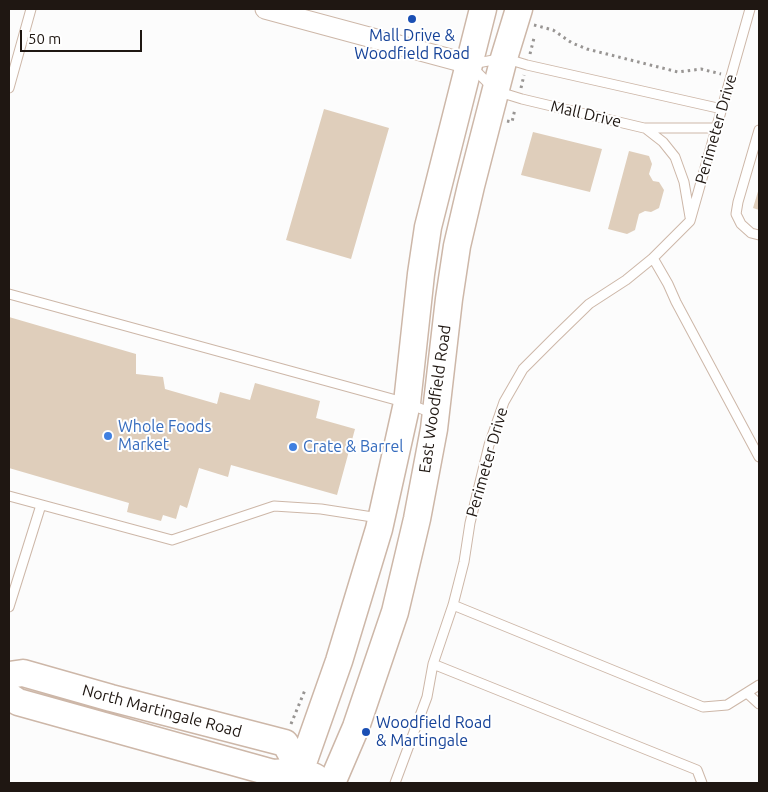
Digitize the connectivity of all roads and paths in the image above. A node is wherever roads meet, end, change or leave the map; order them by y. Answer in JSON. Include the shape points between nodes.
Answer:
{"nodes":[{"id":1,"x":31,"y":9,"type":"edge"},
{"id":2,"x":266,"y":9,"type":"edge"},
{"id":3,"x":483,"y":9,"type":"edge"},
{"id":4,"x":750,"y":9,"type":"edge"},
{"id":5,"x":754,"y":9,"type":"edge"},
{"id":6,"x":528,"y":17,"type":"edge"},
{"id":7,"x":746,"y":22,"type":"junction"},
{"id":8,"x":504,"y":58,"type":"junction"},
{"id":9,"x":469,"y":64,"type":"junction"},
{"id":10,"x":708,"y":71,"type":"dead end"},
{"id":11,"x":9,"y":88,"type":"edge"},
{"id":12,"x":496,"y":91,"type":"junction"},
{"id":13,"x":722,"y":109,"type":"junction"},
{"id":14,"x":644,"y":128,"type":"junction"},
{"id":15,"x":716,"y":128,"type":"junction"},
{"id":16,"x":759,"y":130,"type":"edge"},
{"id":17,"x":690,"y":221,"type":"junction"},
{"id":18,"x":759,"y":235,"type":"edge"},
{"id":19,"x":653,"y":258,"type":"junction"},
{"id":20,"x":9,"y":294,"type":"edge"},
{"id":21,"x":406,"y":403,"type":"junction"},
{"id":22,"x":435,"y":414,"type":"junction"},
{"id":23,"x":759,"y":457,"type":"edge"},
{"id":24,"x":9,"y":496,"type":"edge"},
{"id":25,"x":41,"y":505,"type":"junction"},
{"id":26,"x":382,"y":518,"type":"junction"},
{"id":27,"x":453,"y":605,"type":"junction"},
{"id":28,"x":9,"y":607,"type":"edge"},
{"id":29,"x":433,"y":664,"type":"junction"},
{"id":30,"x":9,"y":675,"type":"edge"},
{"id":31,"x":759,"y":685,"type":"edge"},
{"id":32,"x":306,"y":687,"type":"dead end"},
{"id":33,"x":747,"y":693,"type":"junction"},
{"id":34,"x":9,"y":696,"type":"edge"},
{"id":35,"x":759,"y":704,"type":"edge"},
{"id":36,"x":290,"y":726,"type":"dead end"},
{"id":37,"x":298,"y":777,"type":"edge"},
{"id":38,"x":332,"y":783,"type":"edge"},
{"id":39,"x":395,"y":783,"type":"edge"},
{"id":40,"x":702,"y":783,"type":"edge"}],
"edges":[{"from":1,"to":11,"type":"lane"},
{"from":2,"to":9,"type":"street","name":"Mall Drive"},
{"from":3,"to":9,"type":"street","name":"East Woodfield Road"},
{"from":4,"to":7,"type":"lane","name":"Perimeter Drive"},
{"from":5,"to":7,"type":"lane"},
{"from":6,"to":8,"type":"street","name":"East Woodfield Road"},
{"from":6,"to":10,"type":"path","via":[[587,49],[678,72]]},
{"from":7,"to":13,"type":"lane","name":"Perimeter Drive"},
{"from":8,"to":9,"type":"lane","name":"Mall Drive"},
{"from":8,"to":12,"type":"street","name":"East Woodfield Road"},
{"from":8,"to":13,"type":"lane","name":"Mall Drive"},
{"from":9,"to":12,"type":"lane","name":"Mall Drive"},
{"from":9,"to":21,"type":"street","name":"East Woodfield Road","via":[[428,226]]},
{"from":12,"to":14,"type":"lane","name":"Mall Drive"},
{"from":12,"to":22,"type":"street","name":"East Woodfield Road","via":[[457,246]]},
{"from":13,"to":15,"type":"lane","name":"Perimeter Drive"},
{"from":14,"to":15,"type":"lane","name":"Mall Drive"},
{"from":14,"to":17,"type":"lane","via":[[663,142],[675,157],[684,182]]},
{"from":15,"to":17,"type":"lane","name":"Perimeter Drive"},
{"from":16,"to":18,"type":"lane","via":[[736,214],[741,224]]},
{"from":17,"to":19,"type":"lane","name":"Perimeter Drive"},
{"from":19,"to":23,"type":"lane"},
{"from":19,"to":27,"type":"lane","name":"Perimeter Drive","via":[[590,304],[523,369],[504,402],[489,445]]},
{"from":20,"to":21,"type":"lane"},
{"from":21,"to":22,"type":"lane"},
{"from":21,"to":26,"type":"street","name":"East Woodfield Road"},
{"from":22,"to":38,"type":"street","name":"East Woodfield Road","via":[[417,519],[395,612],[356,727]]},
{"from":24,"to":25,"type":"lane"},
{"from":25,"to":26,"type":"lane","via":[[172,540],[274,506]]},
{"from":25,"to":28,"type":"lane"},
{"from":26,"to":37,"type":"street","name":"East Woodfield Road"},
{"from":27,"to":29,"type":"lane","name":"Perimeter Drive"},
{"from":27,"to":33,"type":"lane","via":[[703,707],[727,705]]},
{"from":29,"to":39,"type":"lane","name":"Perimeter Drive","via":[[426,697]]},
{"from":29,"to":40,"type":"lane","via":[[697,770]]},
{"from":30,"to":37,"type":"street","name":"North Martingale Road","via":[[23,673],[285,743]]},
{"from":31,"to":33,"type":"lane"},
{"from":32,"to":36,"type":"path"},
{"from":33,"to":35,"type":"lane"},
{"from":34,"to":37,"type":"street","name":"North Martingale Road","via":[[18,702],[273,773]]},
{"from":37,"to":38,"type":"street","name":"North Martingale Road"}]}
